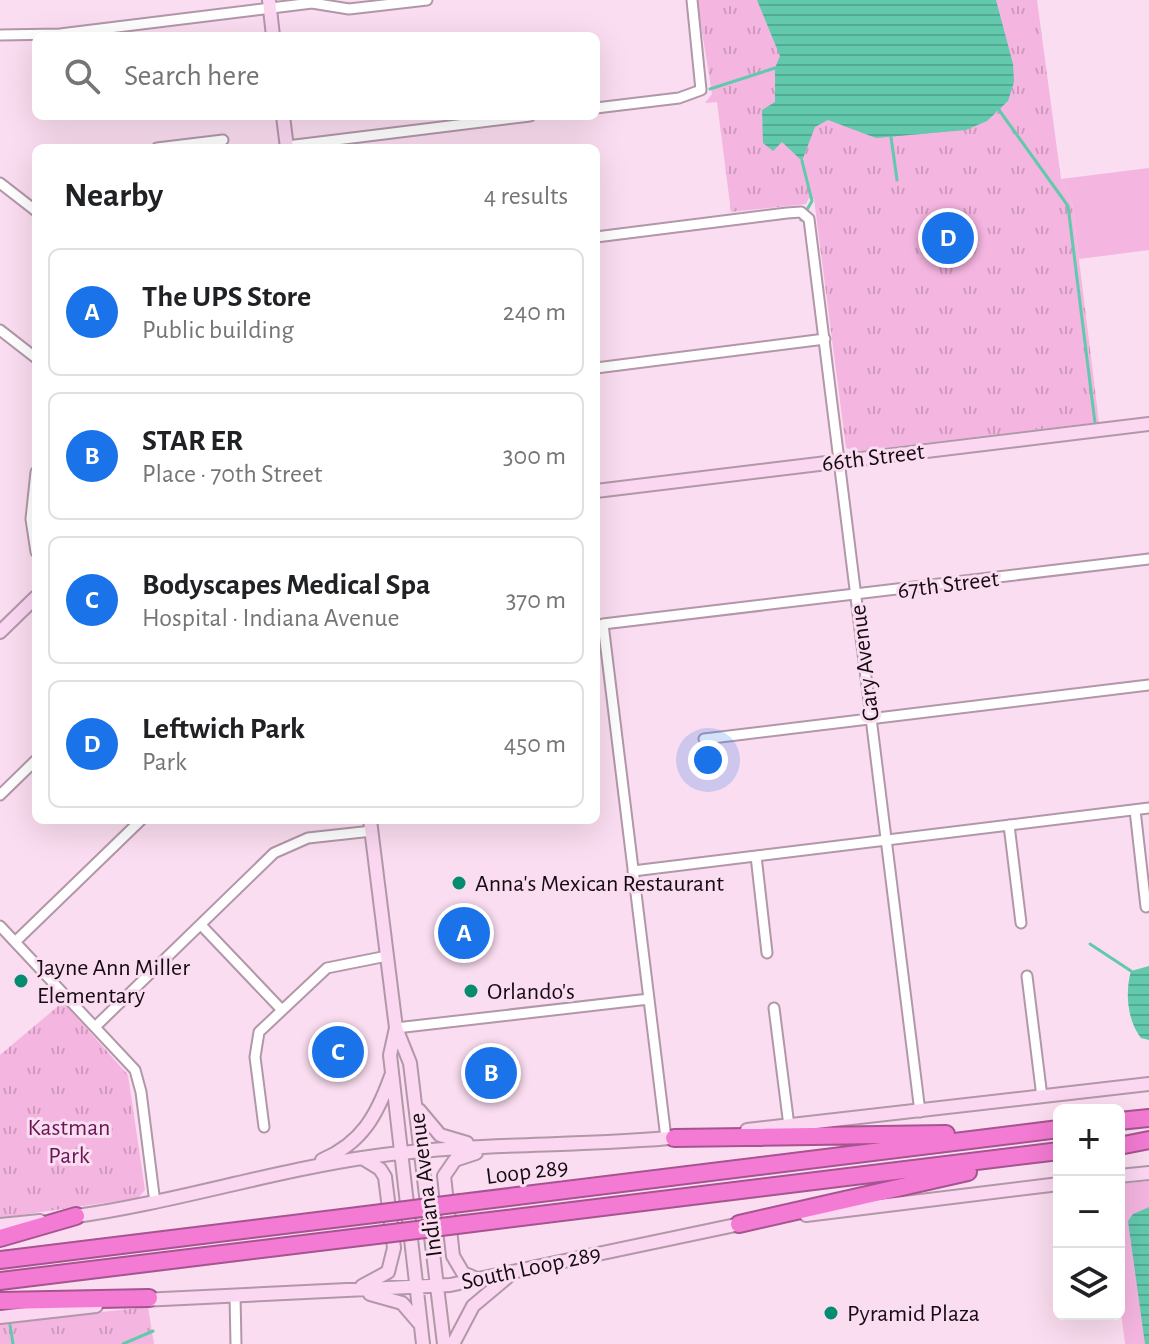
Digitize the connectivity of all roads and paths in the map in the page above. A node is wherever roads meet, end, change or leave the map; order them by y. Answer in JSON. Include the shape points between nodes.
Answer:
{"nodes":[{"id":1,"x":427,"y":0,"type":"edge"},
{"id":2,"x":692,"y":0,"type":"edge"},
{"id":3,"x":270,"y":4,"type":"edge"},
{"id":4,"x":74,"y":32,"type":"edge"},
{"id":5,"x":273,"y":32,"type":"edge"},
{"id":6,"x":32,"y":34,"type":"edge"},
{"id":7,"x":0,"y":35,"type":"edge"},
{"id":8,"x":600,"y":107,"type":"edge"},
{"id":9,"x":284,"y":120,"type":"edge"},
{"id":10,"x":499,"y":120,"type":"edge"},
{"id":11,"x":223,"y":140,"type":"dead end"},
{"id":12,"x":190,"y":144,"type":"edge"},
{"id":13,"x":287,"y":144,"type":"edge"},
{"id":14,"x":311,"y":144,"type":"edge"},
{"id":15,"x":0,"y":183,"type":"edge"},
{"id":16,"x":32,"y":205,"type":"edge"},
{"id":17,"x":600,"y":237,"type":"edge"},
{"id":18,"x":0,"y":330,"type":"edge"},
{"id":19,"x":825,"y":339,"type":"junction"},
{"id":20,"x":32,"y":355,"type":"edge"},
{"id":21,"x":600,"y":367,"type":"edge"},
{"id":22,"x":1149,"y":424,"type":"edge"},
{"id":23,"x":839,"y":461,"type":"junction"},
{"id":24,"x":600,"y":491,"type":"edge"},
{"id":25,"x":1149,"y":559,"type":"edge"},
{"id":26,"x":856,"y":595,"type":"junction"},
{"id":27,"x":32,"y":601,"type":"edge"},
{"id":28,"x":0,"y":632,"type":"edge"},
{"id":29,"x":1149,"y":685,"type":"edge"},
{"id":30,"x":871,"y":719,"type":"junction"},
{"id":31,"x":704,"y":739,"type":"dead end"},
{"id":32,"x":32,"y":764,"type":"edge"},
{"id":33,"x":0,"y":795,"type":"edge"},
{"id":34,"x":1149,"y":808,"type":"edge"},
{"id":35,"x":1135,"y":810,"type":"junction"},
{"id":36,"x":137,"y":824,"type":"edge"},
{"id":37,"x":1009,"y":825,"type":"junction"},
{"id":38,"x":371,"y":826,"type":"edge"},
{"id":39,"x":885,"y":840,"type":"junction"},
{"id":40,"x":756,"y":856,"type":"junction"},
{"id":41,"x":633,"y":871,"type":"junction"},
{"id":42,"x":1146,"y":907,"type":"dead end"},
{"id":43,"x":1021,"y":923,"type":"dead end"},
{"id":44,"x":201,"y":925,"type":"junction"},
{"id":45,"x":0,"y":926,"type":"edge"},
{"id":46,"x":15,"y":942,"type":"junction"},
{"id":47,"x":767,"y":953,"type":"dead end"},
{"id":48,"x":387,"y":956,"type":"junction"},
{"id":49,"x":1027,"y":976,"type":"dead end"},
{"id":50,"x":649,"y":999,"type":"junction"},
{"id":51,"x":280,"y":1008,"type":"junction"},
{"id":52,"x":774,"y":1008,"type":"dead end"},
{"id":53,"x":96,"y":1026,"type":"junction"},
{"id":54,"x":396,"y":1028,"type":"junction"},
{"id":55,"x":392,"y":1073,"type":"junction"},
{"id":56,"x":1149,"y":1084,"type":"edge"},
{"id":57,"x":1042,"y":1097,"type":"junction"},
{"id":58,"x":416,"y":1104,"type":"junction"},
{"id":59,"x":920,"y":1112,"type":"junction"},
{"id":60,"x":1149,"y":1118,"type":"edge"},
{"id":61,"x":1125,"y":1120,"type":"edge"},
{"id":62,"x":789,"y":1126,"type":"junction"},
{"id":63,"x":264,"y":1127,"type":"dead end"},
{"id":64,"x":1053,"y":1130,"type":"edge"},
{"id":65,"x":1012,"y":1135,"type":"junction"},
{"id":66,"x":670,"y":1138,"type":"junction"},
{"id":67,"x":1149,"y":1140,"type":"edge"},
{"id":68,"x":1125,"y":1143,"type":"edge"},
{"id":69,"x":494,"y":1147,"type":"junction"},
{"id":70,"x":421,"y":1150,"type":"junction"},
{"id":71,"x":402,"y":1152,"type":"junction"},
{"id":72,"x":1053,"y":1154,"type":"edge"},
{"id":73,"x":1053,"y":1154,"type":"edge"},
{"id":74,"x":362,"y":1158,"type":"junction"},
{"id":75,"x":294,"y":1169,"type":"junction"},
{"id":76,"x":1149,"y":1173,"type":"edge"},
{"id":77,"x":1125,"y":1175,"type":"edge"},
{"id":78,"x":1053,"y":1185,"type":"edge"},
{"id":79,"x":155,"y":1203,"type":"junction"},
{"id":80,"x":76,"y":1216,"type":"junction"},
{"id":81,"x":739,"y":1224,"type":"junction"},
{"id":82,"x":0,"y":1225,"type":"edge"},
{"id":83,"x":0,"y":1238,"type":"edge"},
{"id":84,"x":0,"y":1260,"type":"edge"},
{"id":85,"x":511,"y":1274,"type":"junction"},
{"id":86,"x":480,"y":1279,"type":"junction"},
{"id":87,"x":0,"y":1281,"type":"edge"},
{"id":88,"x":437,"y":1286,"type":"junction"},
{"id":89,"x":417,"y":1288,"type":"junction"},
{"id":90,"x":351,"y":1290,"type":"junction"},
{"id":91,"x":235,"y":1295,"type":"junction"},
{"id":92,"x":149,"y":1298,"type":"junction"},
{"id":93,"x":0,"y":1301,"type":"edge"},
{"id":94,"x":0,"y":1317,"type":"edge"},
{"id":95,"x":420,"y":1324,"type":"junction"},
{"id":96,"x":236,"y":1344,"type":"edge"},
{"id":97,"x":423,"y":1344,"type":"edge"},
{"id":98,"x":444,"y":1344,"type":"edge"},
{"id":99,"x":453,"y":1344,"type":"edge"}],
"edges":[{"from":1,"to":3,"type":"street","via":[[364,8]]},
{"from":2,"to":8,"type":"street","via":[[701,75],[698,92]]},
{"from":3,"to":4,"type":"street"},
{"from":3,"to":5,"type":"main road"},
{"from":6,"to":7,"type":"street"},
{"from":9,"to":13,"type":"main road"},
{"from":10,"to":14,"type":"street"},
{"from":11,"to":12,"type":"street"},
{"from":15,"to":16,"type":"street"},
{"from":17,"to":19,"type":"street","name":"Gary Avenue","via":[[806,214]]},
{"from":18,"to":20,"type":"street"},
{"from":19,"to":21,"type":"street"},
{"from":19,"to":23,"type":"street","name":"Gary Avenue"},
{"from":22,"to":23,"type":"main road","name":"66th Street"},
{"from":23,"to":24,"type":"main road","name":"66th Street"},
{"from":23,"to":26,"type":"street","name":"Gary Avenue"},
{"from":25,"to":26,"type":"street","name":"67th Street"},
{"from":26,"to":30,"type":"street","name":"Gary Avenue"},
{"from":26,"to":41,"type":"street","name":"67th Street","via":[[603,624]]},
{"from":27,"to":28,"type":"main road"},
{"from":29,"to":30,"type":"street"},
{"from":30,"to":31,"type":"street"},
{"from":30,"to":39,"type":"street","name":"Gary Avenue"},
{"from":32,"to":33,"type":"street"},
{"from":34,"to":35,"type":"street"},
{"from":35,"to":37,"type":"street"},
{"from":35,"to":42,"type":"street"},
{"from":36,"to":46,"type":"street"},
{"from":37,"to":39,"type":"street"},
{"from":37,"to":43,"type":"street"},
{"from":38,"to":44,"type":"street","via":[[284,846]]},
{"from":38,"to":48,"type":"main road","name":"Indiana Avenue"},
{"from":39,"to":40,"type":"street"},
{"from":39,"to":59,"type":"street","name":"Gary Avenue"},
{"from":40,"to":41,"type":"street"},
{"from":40,"to":47,"type":"street"},
{"from":41,"to":50,"type":"street"},
{"from":44,"to":51,"type":"street"},
{"from":44,"to":53,"type":"street"},
{"from":45,"to":46,"type":"street"},
{"from":46,"to":53,"type":"street"},
{"from":48,"to":51,"type":"street","via":[[327,968]]},
{"from":48,"to":54,"type":"main road","name":"Indiana Avenue"},
{"from":49,"to":57,"type":"street"},
{"from":50,"to":54,"type":"street"},
{"from":50,"to":66,"type":"street"},
{"from":51,"to":63,"type":"street","via":[[259,1032],[255,1046]]},
{"from":52,"to":62,"type":"street"},
{"from":53,"to":79,"type":"street","via":[[138,1077]]},
{"from":54,"to":55,"type":"main road","name":"Indiana Avenue"},
{"from":54,"to":58,"type":"main road","name":"Indiana Avenue","via":[[409,1054]]},
{"from":55,"to":71,"type":"main road","name":"Indiana Avenue"},
{"from":55,"to":75,"type":"main road","via":[[378,1112],[356,1141]]},
{"from":56,"to":57,"type":"main road"},
{"from":57,"to":59,"type":"main road"},
{"from":58,"to":69,"type":"main road","via":[[440,1135]]},
{"from":58,"to":70,"type":"main road","name":"Indiana Avenue"},
{"from":59,"to":62,"type":"main road"},
{"from":60,"to":61,"type":"highway"},
{"from":62,"to":66,"type":"main road"},
{"from":64,"to":65,"type":"highway","name":"Loop 289"},
{"from":65,"to":66,"type":"highway"},
{"from":65,"to":84,"type":"highway","name":"Loop 289","bridge":true},
{"from":66,"to":69,"type":"main road"},
{"from":67,"to":68,"type":"highway"},
{"from":69,"to":70,"type":"main road"},
{"from":69,"to":86,"type":"main road","via":[[455,1160],[444,1176],[453,1256],[463,1273]]},
{"from":70,"to":71,"type":"main road"},
{"from":70,"to":88,"type":"main road","name":"Indiana Avenue"},
{"from":71,"to":74,"type":"main road"},
{"from":71,"to":89,"type":"main road","name":"Indiana Avenue"},
{"from":72,"to":81,"type":"highway"},
{"from":73,"to":87,"type":"highway","name":"Loop 289","bridge":true},
{"from":74,"to":75,"type":"main road"},
{"from":74,"to":90,"type":"main road","via":[[385,1177],[394,1254],[388,1272]]},
{"from":75,"to":79,"type":"main road"},
{"from":76,"to":77,"type":"main road"},
{"from":78,"to":81,"type":"main road","name":"South Loop 289"},
{"from":79,"to":80,"type":"main road"},
{"from":80,"to":82,"type":"main road"},
{"from":80,"to":83,"type":"highway"},
{"from":81,"to":85,"type":"main road","name":"South Loop 289"},
{"from":85,"to":86,"type":"main road","name":"South Loop 289"},
{"from":85,"to":99,"type":"main road","via":[[473,1306]]},
{"from":86,"to":88,"type":"main road","name":"South Loop 289"},
{"from":88,"to":89,"type":"main road","name":"South Loop 289"},
{"from":88,"to":98,"type":"main road","name":"Indiana Avenue"},
{"from":89,"to":90,"type":"main road","name":"South Loop 289"},
{"from":89,"to":95,"type":"main road","name":"Indiana Avenue"},
{"from":90,"to":91,"type":"main road","name":"South Loop 289"},
{"from":90,"to":95,"type":"main road","via":[[402,1303]]},
{"from":91,"to":92,"type":"main road","name":"South Loop 289"},
{"from":91,"to":96,"type":"street"},
{"from":92,"to":93,"type":"highway"},
{"from":92,"to":94,"type":"main road","name":"South Loop 289"},
{"from":95,"to":97,"type":"main road","name":"Indiana Avenue"}]}
